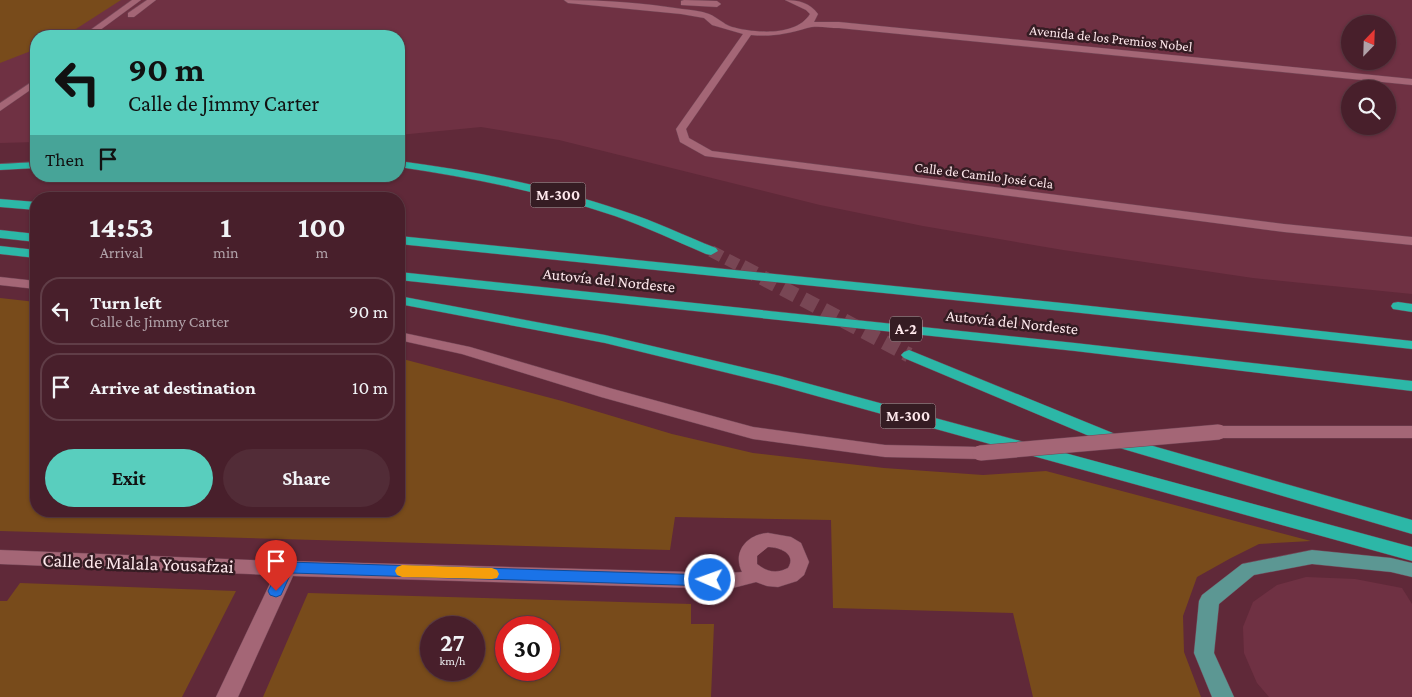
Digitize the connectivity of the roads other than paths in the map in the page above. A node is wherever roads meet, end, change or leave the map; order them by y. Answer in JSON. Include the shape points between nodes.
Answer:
{"nodes":[{"id":1,"x":137,"y":0,"type":"edge"},
{"id":2,"x":152,"y":0,"type":"edge"},
{"id":3,"x":568,"y":0,"type":"edge"},
{"id":4,"x":653,"y":0,"type":"edge"},
{"id":5,"x":728,"y":0,"type":"edge"},
{"id":6,"x":789,"y":0,"type":"edge"},
{"id":7,"x":717,"y":4,"type":"junction"},
{"id":8,"x":814,"y":14,"type":"junction"},
{"id":9,"x":707,"y":16,"type":"junction"},
{"id":10,"x":808,"y":25,"type":"junction"},
{"id":11,"x":94,"y":30,"type":"edge"},
{"id":12,"x":110,"y":30,"type":"edge"},
{"id":13,"x":748,"y":33,"type":"junction"},
{"id":14,"x":1412,"y":75,"type":"edge"},
{"id":15,"x":30,"y":79,"type":"edge"},
{"id":16,"x":30,"y":81,"type":"edge"},
{"id":17,"x":1412,"y":82,"type":"edge"},
{"id":18,"x":0,"y":95,"type":"edge"},
{"id":19,"x":0,"y":108,"type":"edge"},
{"id":20,"x":30,"y":165,"type":"edge"},
{"id":21,"x":405,"y":165,"type":"edge"},
{"id":22,"x":0,"y":167,"type":"edge"},
{"id":23,"x":0,"y":203,"type":"edge"},
{"id":24,"x":30,"y":206,"type":"edge"},
{"id":25,"x":0,"y":234,"type":"edge"},
{"id":26,"x":30,"y":237,"type":"edge"},
{"id":27,"x":1412,"y":240,"type":"edge"},
{"id":28,"x":405,"y":241,"type":"edge"},
{"id":29,"x":0,"y":250,"type":"edge"},
{"id":30,"x":711,"y":252,"type":"tunnel mouth"},
{"id":31,"x":30,"y":253,"type":"edge"},
{"id":32,"x":405,"y":277,"type":"edge"},
{"id":33,"x":0,"y":281,"type":"edge"},
{"id":34,"x":30,"y":284,"type":"edge"},
{"id":35,"x":405,"y":301,"type":"edge"},
{"id":36,"x":405,"y":337,"type":"edge"},
{"id":37,"x":1412,"y":345,"type":"edge"},
{"id":38,"x":909,"y":355,"type":"tunnel mouth"},
{"id":39,"x":1412,"y":386,"type":"edge"},
{"id":40,"x":1412,"y":432,"type":"edge"},
{"id":41,"x":1412,"y":527,"type":"edge"},
{"id":42,"x":1412,"y":554,"type":"edge"},
{"id":43,"x":0,"y":557,"type":"edge"},
{"id":44,"x":287,"y":568,"type":"junction"},
{"id":45,"x":1412,"y":570,"type":"edge"},
{"id":46,"x":755,"y":575,"type":"dead end"},
{"id":47,"x":227,"y":697,"type":"edge"},
{"id":48,"x":1223,"y":697,"type":"edge"}],
"edges":[{"from":1,"to":11,"type":"street"},
{"from":2,"to":12,"type":"street"},
{"from":3,"to":9,"type":"street"},
{"from":4,"to":7,"type":"street"},
{"from":5,"to":7,"type":"street"},
{"from":6,"to":8,"type":"street","name":"Avenida de los Premios Nobel","via":[[809,8]]},
{"from":7,"to":9,"type":"street","via":[[709,9]]},
{"from":8,"to":10,"type":"street"},
{"from":8,"to":14,"type":"street","name":"Avenida de los Premios Nobel","via":[[842,20]]},
{"from":9,"to":13,"type":"street","name":"Avenida de los Premios Nobel","via":[[719,26]]},
{"from":10,"to":13,"type":"street","name":"Avenida de los Premios Nobel","via":[[782,32]]},
{"from":10,"to":17,"type":"street","name":"Avenida de los Premios Nobel","via":[[848,26]]},
{"from":13,"to":27,"type":"street","name":"Calle de Camilo José Cela","via":[[681,129],[684,140],[709,154],[1274,227]]},
{"from":15,"to":18,"type":"street"},
{"from":16,"to":19,"type":"street"},
{"from":20,"to":22,"type":"highway"},
{"from":21,"to":30,"type":"highway","number":"M-300","via":[[522,185],[590,204],[653,226]]},
{"from":23,"to":24,"type":"highway"},
{"from":25,"to":26,"type":"highway"},
{"from":28,"to":37,"type":"highway","name":"Autovía del Nordeste","number":"A-2"},
{"from":29,"to":31,"type":"highway"},
{"from":32,"to":39,"type":"highway","name":"Autovía del Nordeste","number":"A-2","via":[[1075,346]]},
{"from":33,"to":34,"type":"street"},
{"from":35,"to":42,"type":"highway","number":"M-300","via":[[605,339],[780,381]]},
{"from":36,"to":40,"type":"street","bridge":true,"via":[[465,350],[753,433],[885,451],[980,453],[1219,432]]},
{"from":38,"to":41,"type":"highway","via":[[1120,442]]},
{"from":43,"to":44,"type":"street","name":"Calle de Malala Yousafzai"},
{"from":44,"to":46,"type":"street","name":"Calle de Malala Yousafzai","via":[[729,581]]},
{"from":44,"to":47,"type":"street"},
{"from":45,"to":48,"type":"main road","via":[[1312,557],[1249,568],[1209,601],[1204,653]]}]}
